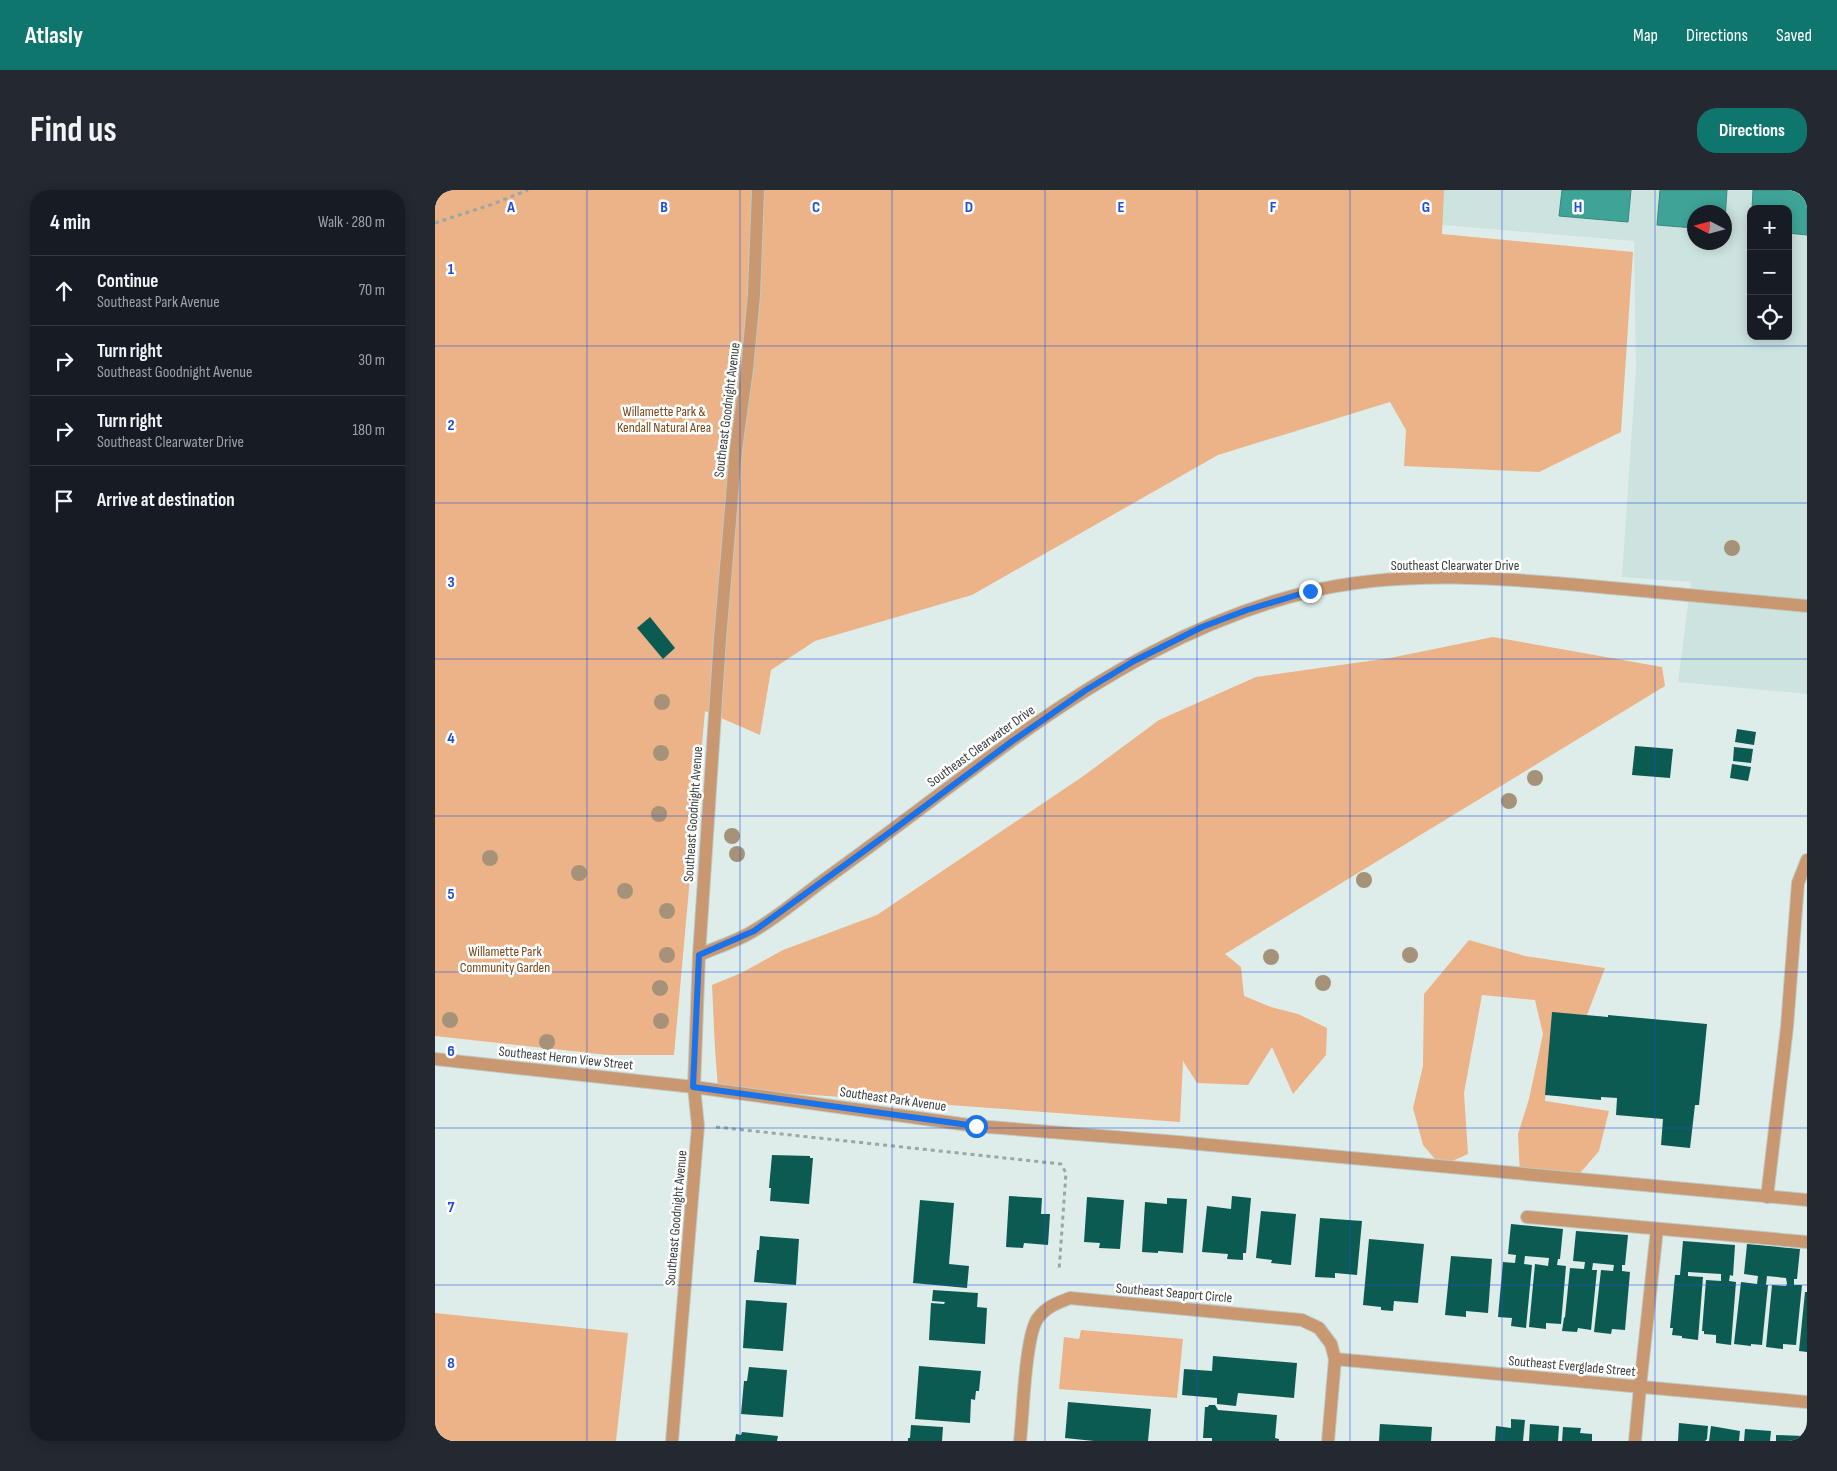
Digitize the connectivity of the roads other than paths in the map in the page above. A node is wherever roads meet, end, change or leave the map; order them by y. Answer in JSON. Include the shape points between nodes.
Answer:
{"nodes":[{"id":1,"x":757,"y":190,"type":"edge"},
{"id":2,"x":1807,"y":606,"type":"edge"},
{"id":3,"x":1807,"y":860,"type":"edge"},
{"id":4,"x":699,"y":955,"type":"junction"},
{"id":5,"x":435,"y":1059,"type":"edge"},
{"id":6,"x":693,"y":1087,"type":"junction"},
{"id":7,"x":1767,"y":1197,"type":"junction"},
{"id":8,"x":1807,"y":1200,"type":"edge"},
{"id":9,"x":1527,"y":1217,"type":"dead end"},
{"id":10,"x":1657,"y":1229,"type":"junction"},
{"id":11,"x":1807,"y":1242,"type":"edge"},
{"id":12,"x":1335,"y":1359,"type":"junction"},
{"id":13,"x":1640,"y":1387,"type":"junction"},
{"id":14,"x":1807,"y":1402,"type":"edge"},
{"id":15,"x":672,"y":1441,"type":"edge"},
{"id":16,"x":1020,"y":1441,"type":"edge"},
{"id":17,"x":1328,"y":1441,"type":"edge"},
{"id":18,"x":1635,"y":1441,"type":"edge"}],
"edges":[{"from":1,"to":4,"type":"street","name":"Southeast Goodnight Avenue","via":[[754,295],[719,639]]},
{"from":2,"to":4,"type":"street","name":"Southeast Clearwater Drive","via":[[1551,582],[1422,578],[1354,583],[1310,591],[1247,610],[1202,627],[1134,661],[1086,690],[754,931]]},
{"from":3,"to":7,"type":"street","via":[[1798,883],[1787,1027]]},
{"from":4,"to":6,"type":"street","name":"Southeast Goodnight Avenue"},
{"from":5,"to":6,"type":"street","name":"Southeast Heron View Street"},
{"from":6,"to":7,"type":"street","name":"Southeast Park Avenue","via":[[976,1126]]},
{"from":6,"to":15,"type":"street","name":"Southeast Goodnight Avenue","via":[[698,1126]]},
{"from":7,"to":8,"type":"street","name":"Southeast Park Avenue"},
{"from":9,"to":10,"type":"street"},
{"from":10,"to":11,"type":"street"},
{"from":10,"to":13,"type":"street"},
{"from":12,"to":13,"type":"street","name":"Southeast Everglade Street"},
{"from":12,"to":16,"type":"street","name":"Southeast Seaport Circle","via":[[1331,1344],[1319,1328],[1302,1320],[1070,1298],[1051,1305],[1037,1319],[1029,1337]]},
{"from":12,"to":17,"type":"street","name":"Southeast Seaport Circle"},
{"from":13,"to":14,"type":"street","name":"Southeast Everglade Street"},
{"from":13,"to":18,"type":"street"}]}
